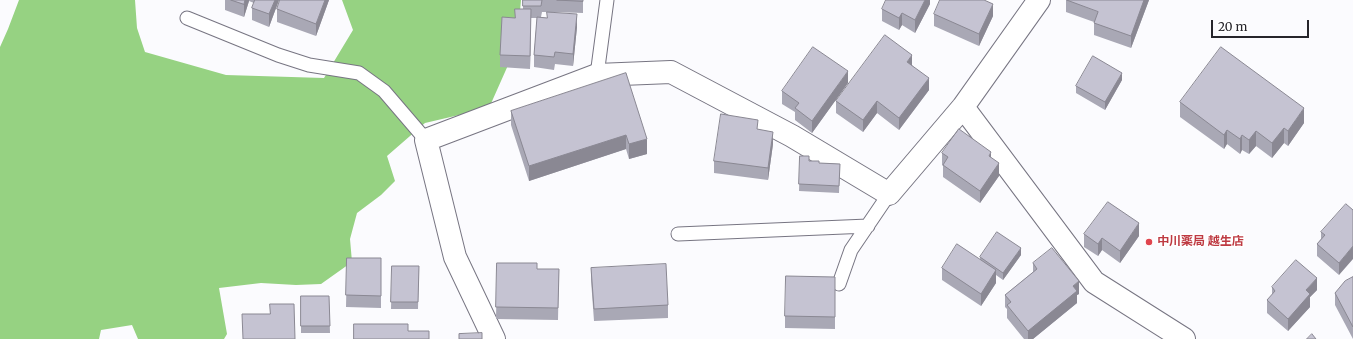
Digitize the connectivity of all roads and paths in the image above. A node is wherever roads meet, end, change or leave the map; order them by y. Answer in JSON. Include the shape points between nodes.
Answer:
{"nodes":[{"id":1,"x":607,"y":0,"type":"edge"},
{"id":2,"x":1039,"y":0,"type":"edge"},
{"id":3,"x":187,"y":18,"type":"dead end"},
{"id":4,"x":597,"y":75,"type":"junction"},
{"id":5,"x":963,"y":107,"type":"junction"},
{"id":6,"x":426,"y":140,"type":"junction"},
{"id":7,"x":889,"y":194,"type":"junction"},
{"id":8,"x":868,"y":226,"type":"junction"},
{"id":9,"x":678,"y":234,"type":"dead end"},
{"id":10,"x":839,"y":284,"type":"dead end"},
{"id":11,"x":494,"y":339,"type":"edge"},
{"id":12,"x":1184,"y":339,"type":"edge"}],
"edges":[{"from":1,"to":4,"type":"lane"},
{"from":2,"to":5,"type":"street"},
{"from":3,"to":6,"type":"lane","via":[[278,56],[309,65],[359,74],[384,91]]},
{"from":4,"to":6,"type":"street"},
{"from":4,"to":7,"type":"street","via":[[671,72],[792,136]]},
{"from":5,"to":7,"type":"street"},
{"from":5,"to":12,"type":"street","via":[[1094,282]]},
{"from":6,"to":11,"type":"street","via":[[455,258]]},
{"from":7,"to":8,"type":"lane"},
{"from":8,"to":9,"type":"lane"},
{"from":8,"to":10,"type":"lane","via":[[851,250]]}]}
